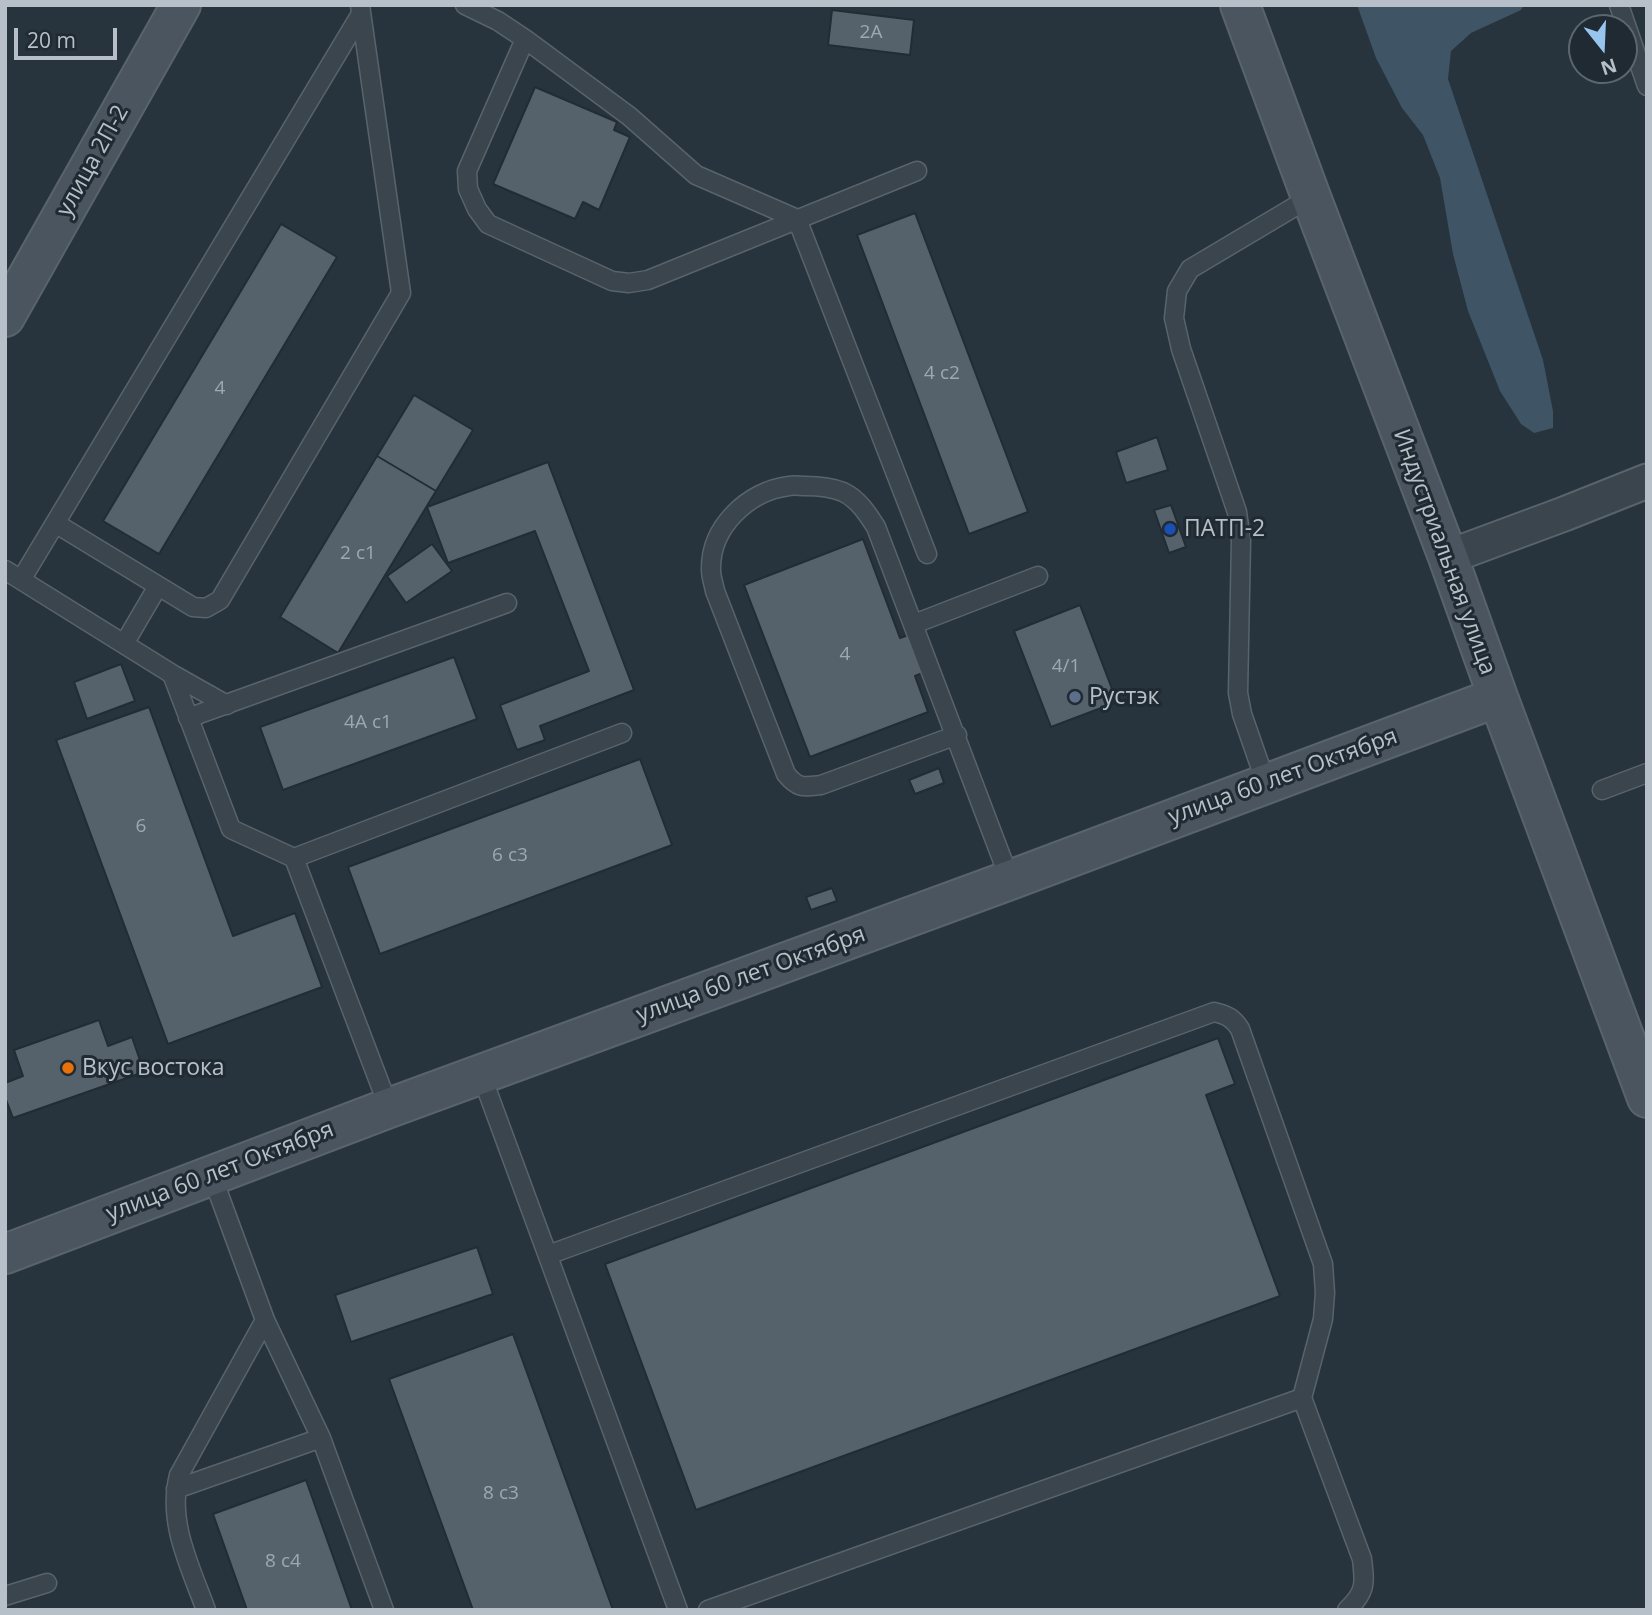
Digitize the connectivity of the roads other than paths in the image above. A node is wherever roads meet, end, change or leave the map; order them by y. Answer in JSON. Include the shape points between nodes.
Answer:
{"nodes":[{"id":1,"x":181,"y":5,"type":"edge"},
{"id":2,"x":465,"y":5,"type":"edge"},
{"id":3,"x":1240,"y":5,"type":"edge"},
{"id":4,"x":1619,"y":5,"type":"edge"},
{"id":5,"x":361,"y":10,"type":"edge"},
{"id":6,"x":525,"y":39,"type":"junction"},
{"id":7,"x":1647,"y":86,"type":"edge"},
{"id":8,"x":917,"y":172,"type":"dead end"},
{"id":9,"x":1311,"y":197,"type":"junction"},
{"id":10,"x":797,"y":219,"type":"junction"},
{"id":11,"x":5,"y":317,"type":"edge"},
{"id":12,"x":1647,"y":481,"type":"edge"},
{"id":13,"x":55,"y":523,"type":"junction"},
{"id":14,"x":927,"y":554,"type":"dead end"},
{"id":15,"x":1448,"y":557,"type":"junction"},
{"id":16,"x":5,"y":570,"type":"edge"},
{"id":17,"x":1038,"y":576,"type":"dead end"},
{"id":18,"x":21,"y":580,"type":"junction"},
{"id":19,"x":158,"y":586,"type":"junction"},
{"id":20,"x":508,"y":603,"type":"dead end"},
{"id":21,"x":914,"y":624,"type":"junction"},
{"id":22,"x":124,"y":644,"type":"junction"},
{"id":23,"x":172,"y":674,"type":"junction"},
{"id":24,"x":1498,"y":698,"type":"junction"},
{"id":25,"x":227,"y":705,"type":"junction"},
{"id":26,"x":188,"y":718,"type":"junction"},
{"id":27,"x":622,"y":733,"type":"dead end"},
{"id":28,"x":957,"y":735,"type":"junction"},
{"id":29,"x":1647,"y":773,"type":"edge"},
{"id":30,"x":1266,"y":783,"type":"junction"},
{"id":31,"x":1602,"y":790,"type":"dead end"},
{"id":32,"x":294,"y":858,"type":"junction"},
{"id":33,"x":1010,"y":880,"type":"junction"},
{"id":34,"x":481,"y":1074,"type":"junction"},
{"id":35,"x":1647,"y":1098,"type":"edge"},
{"id":36,"x":389,"y":1108,"type":"junction"},
{"id":37,"x":212,"y":1175,"type":"junction"},
{"id":38,"x":5,"y":1254,"type":"edge"},
{"id":39,"x":548,"y":1255,"type":"junction"},
{"id":40,"x":265,"y":1321,"type":"junction"},
{"id":41,"x":1303,"y":1398,"type":"junction"},
{"id":42,"x":321,"y":1438,"type":"junction"},
{"id":43,"x":176,"y":1489,"type":"junction"},
{"id":44,"x":47,"y":1583,"type":"dead end"},
{"id":45,"x":5,"y":1596,"type":"edge"},
{"id":46,"x":206,"y":1610,"type":"edge"},
{"id":47,"x":384,"y":1610,"type":"edge"},
{"id":48,"x":678,"y":1610,"type":"edge"},
{"id":49,"x":708,"y":1610,"type":"edge"},
{"id":50,"x":1347,"y":1610,"type":"edge"}],
"edges":[{"from":1,"to":11,"type":"main road","name":"улица 2П-2"},
{"from":2,"to":6,"type":"lane"},
{"from":3,"to":9,"type":"main road","name":"Индустриальная улица"},
{"from":4,"to":7,"type":"lane"},
{"from":5,"to":13,"type":"lane"},
{"from":5,"to":19,"type":"lane","via":[[401,293],[220,600],[206,608],[193,607]]},
{"from":6,"to":10,"type":"lane","via":[[629,116],[696,175]]},
{"from":6,"to":10,"type":"lane","via":[[467,171],[468,189],[488,224],[612,281],[629,283],[648,280]]},
{"from":8,"to":10,"type":"lane"},
{"from":9,"to":15,"type":"main road","name":"Индустриальная улица"},
{"from":9,"to":30,"type":"lane","via":[[1190,270],[1177,291],[1174,318],[1237,512],[1241,541],[1238,693]]},
{"from":10,"to":14,"type":"lane"},
{"from":12,"to":15,"type":"street"},
{"from":13,"to":18,"type":"lane"},
{"from":13,"to":19,"type":"lane"},
{"from":15,"to":24,"type":"main road","name":"Индустриальная улица"},
{"from":16,"to":18,"type":"lane"},
{"from":17,"to":21,"type":"lane"},
{"from":18,"to":22,"type":"lane"},
{"from":19,"to":22,"type":"lane"},
{"from":20,"to":25,"type":"lane"},
{"from":21,"to":28,"type":"lane"},
{"from":21,"to":28,"type":"lane","via":[[876,527],[863,507],[843,492],[788,486],[759,495],[737,510],[721,530],[711,570],[715,592],[786,774],[794,784],[821,786]]},
{"from":22,"to":23,"type":"lane"},
{"from":23,"to":25,"type":"lane"},
{"from":23,"to":26,"type":"lane"},
{"from":24,"to":30,"type":"main road","name":"улица 60 лет Октября"},
{"from":24,"to":35,"type":"main road","name":"Индустриальная улица"},
{"from":25,"to":26,"type":"lane"},
{"from":26,"to":32,"type":"lane","via":[[231,829]]},
{"from":27,"to":32,"type":"lane"},
{"from":28,"to":33,"type":"lane"},
{"from":29,"to":31,"type":"lane"},
{"from":30,"to":33,"type":"main road","name":"улица 60 лет Октября"},
{"from":32,"to":36,"type":"lane"},
{"from":33,"to":34,"type":"main road","name":"улица 60 лет Октября"},
{"from":34,"to":36,"type":"main road","name":"улица 60 лет Октября"},
{"from":34,"to":39,"type":"lane"},
{"from":36,"to":37,"type":"main road","name":"улица 60 лет Октября"},
{"from":37,"to":38,"type":"main road","name":"улица 60 лет Октября"},
{"from":37,"to":40,"type":"lane"},
{"from":39,"to":41,"type":"lane","via":[[1214,1012],[1226,1014],[1240,1029],[1323,1264],[1324,1319]]},
{"from":39,"to":48,"type":"lane"},
{"from":40,"to":42,"type":"lane"},
{"from":40,"to":43,"type":"lane","via":[[179,1475]]},
{"from":41,"to":49,"type":"lane"},
{"from":41,"to":50,"type":"lane","via":[[1363,1559],[1360,1598]]},
{"from":42,"to":43,"type":"lane"},
{"from":42,"to":47,"type":"lane"},
{"from":43,"to":46,"type":"lane","via":[[180,1539]]},
{"from":44,"to":45,"type":"lane"}]}
